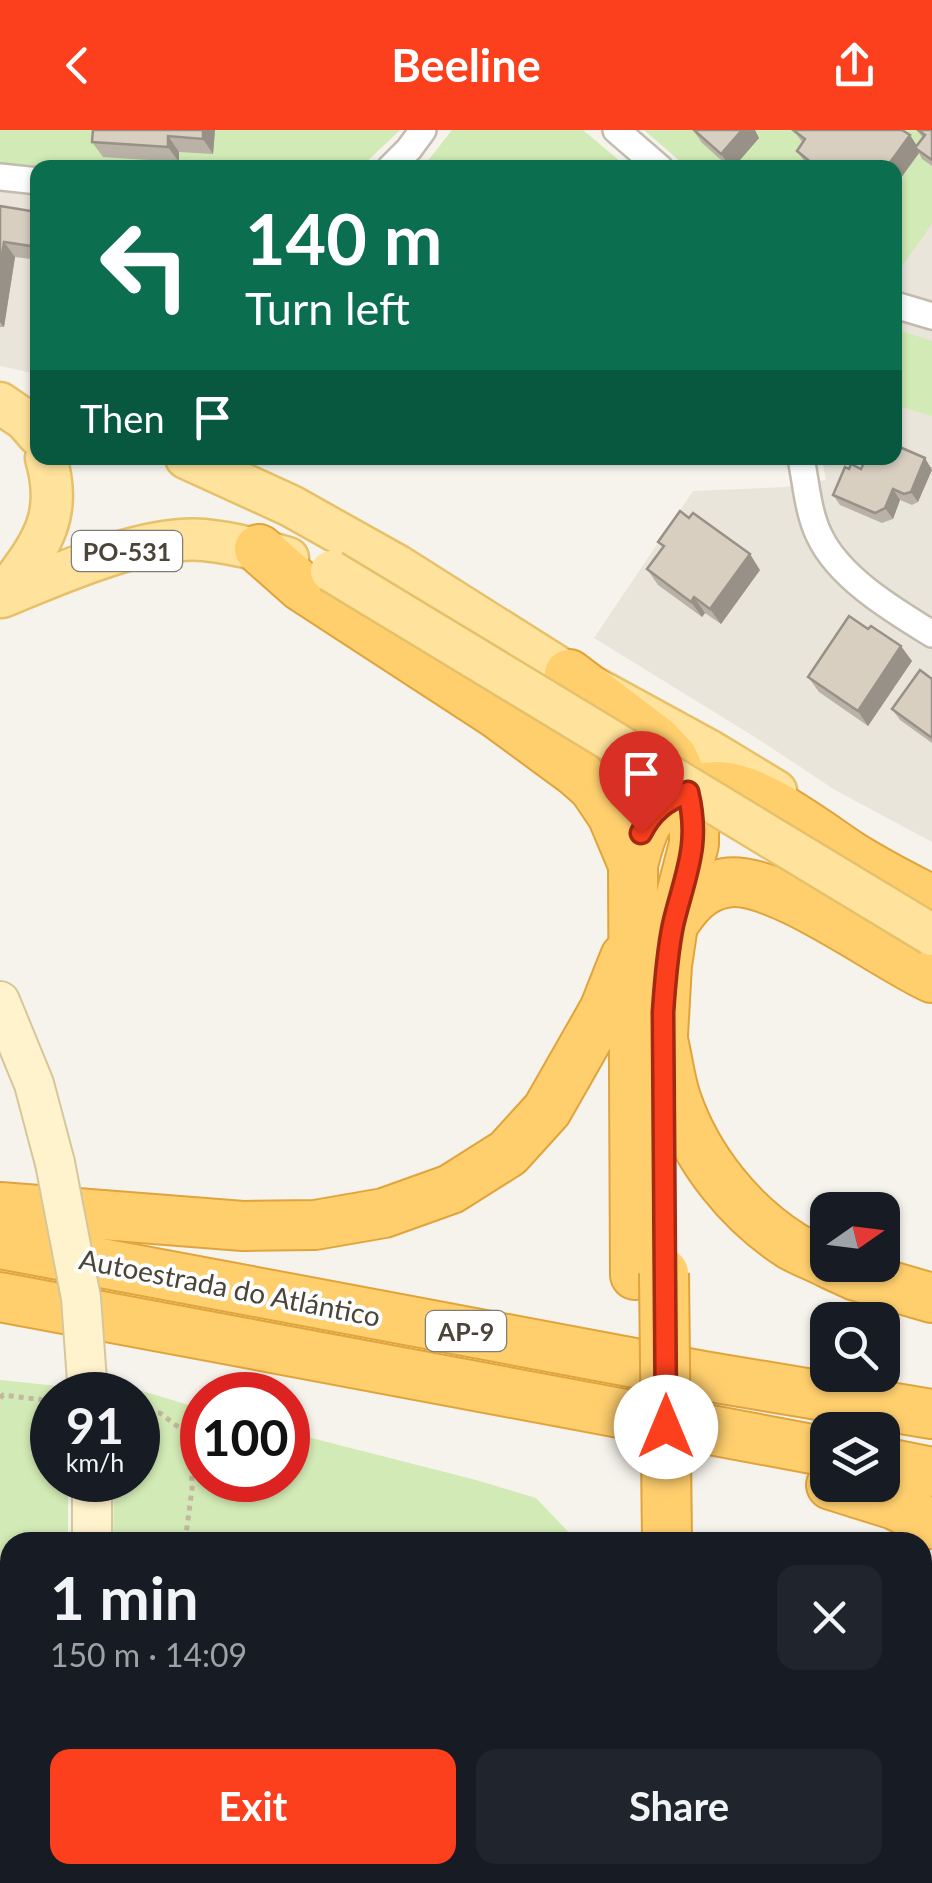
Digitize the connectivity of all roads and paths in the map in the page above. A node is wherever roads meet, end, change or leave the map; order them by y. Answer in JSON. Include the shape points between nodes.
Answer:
{"nodes":[{"id":1,"x":423,"y":130,"type":"edge"},
{"id":2,"x":616,"y":130,"type":"edge"},
{"id":3,"x":398,"y":160,"type":"edge"},
{"id":4,"x":651,"y":160,"type":"edge"},
{"id":5,"x":0,"y":177,"type":"edge"},
{"id":6,"x":30,"y":180,"type":"edge"},
{"id":7,"x":902,"y":307,"type":"edge"},
{"id":8,"x":932,"y":316,"type":"edge"},
{"id":9,"x":0,"y":402,"type":"edge"},
{"id":10,"x":30,"y":406,"type":"edge"},
{"id":11,"x":30,"y":426,"type":"edge"},
{"id":12,"x":48,"y":465,"type":"edge"},
{"id":13,"x":201,"y":465,"type":"edge"},
{"id":14,"x":802,"y":465,"type":"edge"},
{"id":15,"x":258,"y":549,"type":"junction"},
{"id":16,"x":1,"y":597,"type":"edge"},
{"id":17,"x":932,"y":634,"type":"edge"},
{"id":18,"x":569,"y":674,"type":"junction"},
{"id":19,"x":688,"y":792,"type":"junction"},
{"id":20,"x":634,"y":865,"type":"junction"},
{"id":21,"x":932,"y":878,"type":"edge"},
{"id":22,"x":932,"y":900,"type":"edge"},
{"id":23,"x":653,"y":930,"type":"junction"},
{"id":24,"x":932,"y":935,"type":"edge"},
{"id":25,"x":932,"y":978,"type":"edge"},
{"id":26,"x":0,"y":1000,"type":"edge"},
{"id":27,"x":664,"y":1040,"type":"junction"},
{"id":28,"x":0,"y":1207,"type":"edge"},
{"id":29,"x":0,"y":1244,"type":"edge"},
{"id":30,"x":810,"y":1255,"type":"edge"},
{"id":31,"x":650,"y":1274,"type":"junction"},
{"id":32,"x":877,"y":1282,"type":"edge"},
{"id":33,"x":0,"y":1298,"type":"edge"},
{"id":34,"x":932,"y":1298,"type":"edge"},
{"id":35,"x":290,"y":1352,"type":"junction"},
{"id":36,"x":86,"y":1372,"type":"edge"},
{"id":37,"x":0,"y":1398,"type":"edge"},
{"id":38,"x":30,"y":1398,"type":"edge"},
{"id":39,"x":160,"y":1413,"type":"edge"},
{"id":40,"x":932,"y":1414,"type":"edge"},
{"id":41,"x":810,"y":1449,"type":"edge"},
{"id":42,"x":900,"y":1466,"type":"edge"},
{"id":43,"x":932,"y":1472,"type":"edge"},
{"id":44,"x":810,"y":1478,"type":"edge"},
{"id":45,"x":92,"y":1502,"type":"edge"},
{"id":46,"x":885,"y":1502,"type":"edge"},
{"id":47,"x":932,"y":1524,"type":"edge"},
{"id":48,"x":92,"y":1532,"type":"edge"},
{"id":49,"x":186,"y":1532,"type":"edge"},
{"id":50,"x":635,"y":1532,"type":"edge"},
{"id":51,"x":665,"y":1532,"type":"edge"}],
"edges":[{"from":1,"to":3,"type":"street"},
{"from":2,"to":4,"type":"street"},
{"from":5,"to":6,"type":"street"},
{"from":7,"to":8,"type":"street"},
{"from":9,"to":10,"type":"main road"},
{"from":9,"to":11,"type":"main road"},
{"from":12,"to":16,"type":"main road","via":[[51,513],[40,545]]},
{"from":13,"to":18,"type":"main road","via":[[398,566]]},
{"from":14,"to":17,"type":"street","via":[[820,536],[846,572]]},
{"from":15,"to":16,"type":"main road","number":"PO-531","via":[[201,540],[148,545]]},
{"from":15,"to":20,"type":"highway","via":[[302,587],[497,714],[594,787]]},
{"from":15,"to":24,"type":"main road","number":"PO-531","bridge":true,"via":[[330,571]]},
{"from":18,"to":19,"type":"highway","via":[[656,740],[673,758]]},
{"from":18,"to":21,"type":"main road"},
{"from":19,"to":20,"type":"highway","via":[[648,818]]},
{"from":19,"to":22,"type":"highway","via":[[713,786],[756,797]]},
{"from":19,"to":23,"type":"highway","via":[[694,844]]},
{"from":20,"to":23,"type":"highway"},
{"from":23,"to":25,"type":"highway","via":[[710,888],[755,884]]},
{"from":23,"to":27,"type":"highway","via":[[666,965]]},
{"from":23,"to":28,"type":"highway","via":[[546,1110],[508,1154],[450,1189],[384,1213],[315,1224],[243,1226]]},
{"from":23,"to":31,"type":"highway"},
{"from":26,"to":36,"type":"main road","bridge":true,"via":[[34,1084],[55,1163]]},
{"from":27,"to":30,"type":"highway","via":[[676,1099],[713,1172],[753,1216]]},
{"from":27,"to":31,"type":"highway"},
{"from":29,"to":40,"type":"highway","name":"Autoestrada do Atlántico","number":"AP-9"},
{"from":31,"to":50,"type":"highway"},
{"from":31,"to":51,"type":"highway","bridge":true},
{"from":32,"to":34,"type":"highway"},
{"from":33,"to":35,"type":"highway","name":"Autoestrada do Atlántico","number":"AP-9"},
{"from":35,"to":41,"type":"highway","name":"Autoestrada do Atlántico","number":"AP-9"},
{"from":35,"to":44,"type":"highway","via":[[374,1390]]},
{"from":37,"to":38,"type":"path"},
{"from":39,"to":49,"type":"path","via":[[191,1436]]},
{"from":42,"to":43,"type":"highway"},
{"from":45,"to":48,"type":"main road"},
{"from":46,"to":47,"type":"highway"}]}
